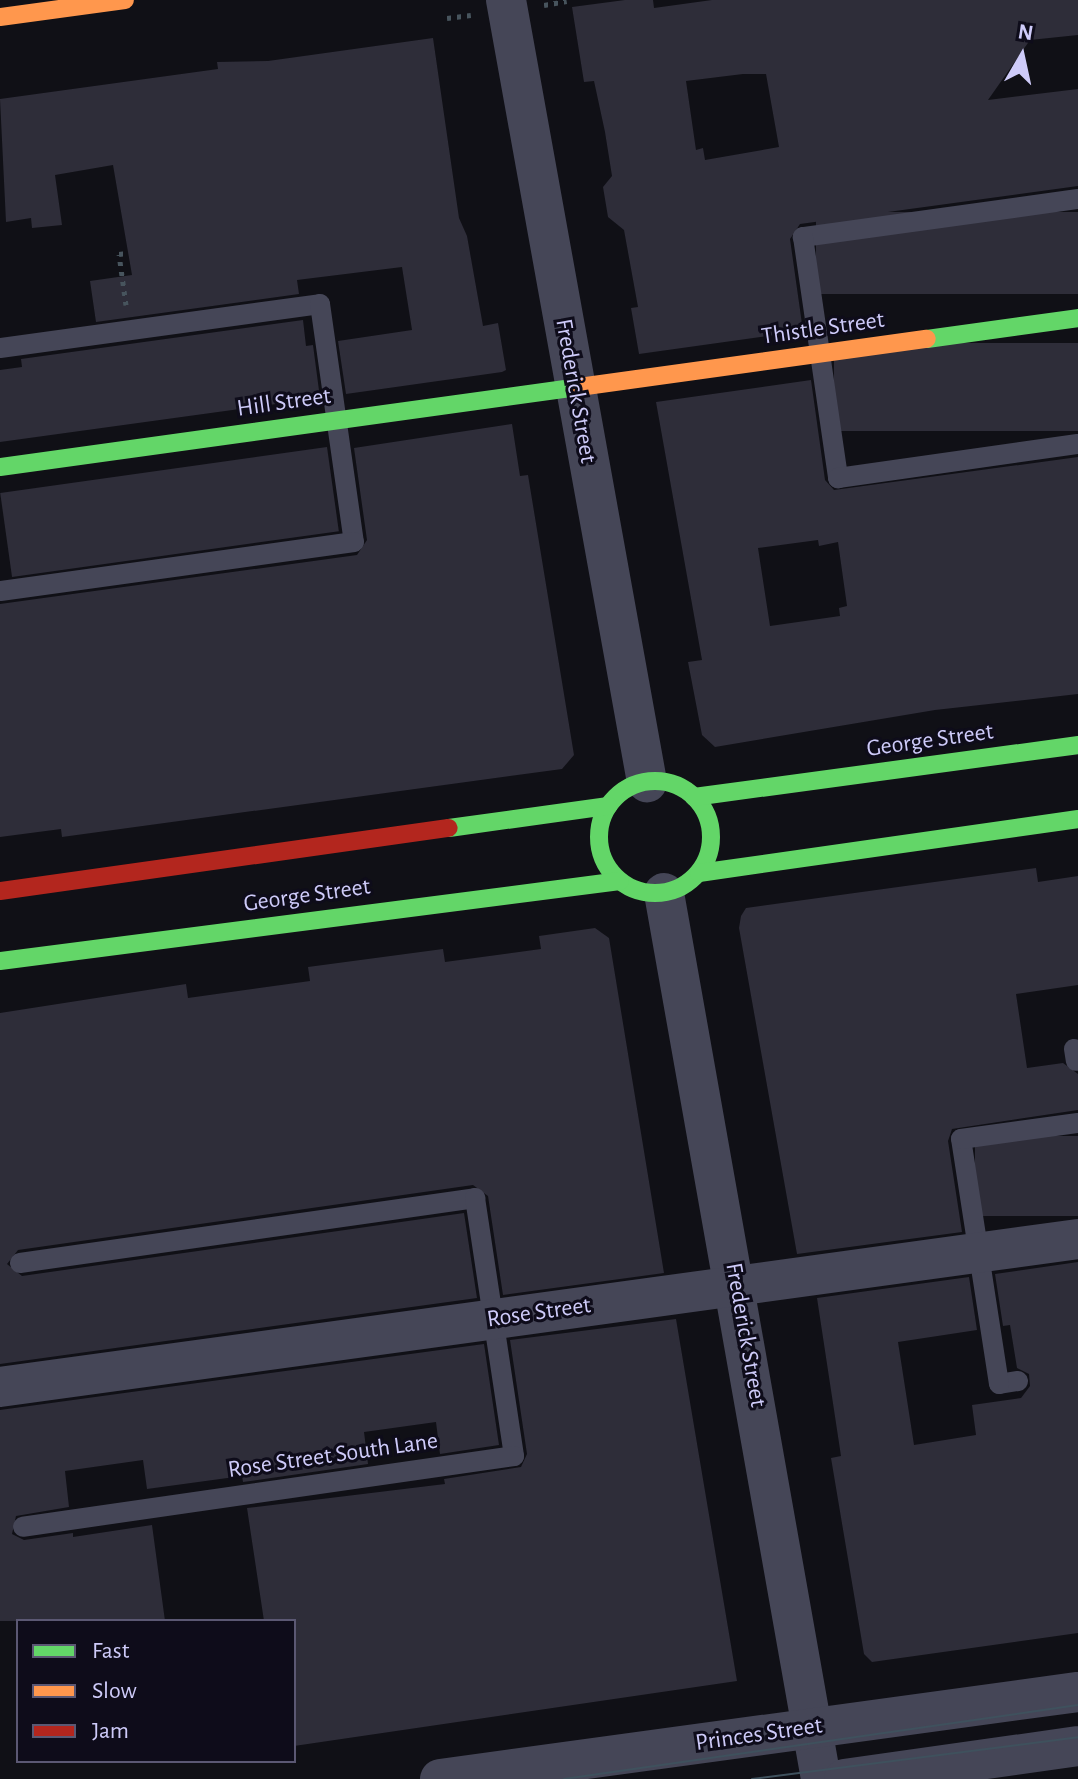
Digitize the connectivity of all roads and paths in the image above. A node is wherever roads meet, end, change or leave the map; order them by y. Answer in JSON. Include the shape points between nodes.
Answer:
{"nodes":[{"id":1,"x":125,"y":0,"type":"edge"},
{"id":2,"x":506,"y":0,"type":"edge"},
{"id":3,"x":0,"y":17,"type":"edge"},
{"id":4,"x":1078,"y":199,"type":"edge"},
{"id":5,"x":127,"y":253,"type":"dead end"},
{"id":6,"x":127,"y":309,"type":"dead end"},
{"id":7,"x":1078,"y":318,"type":"edge"},
{"id":8,"x":0,"y":348,"type":"edge"},
{"id":9,"x":820,"y":353,"type":"junction"},
{"id":10,"x":574,"y":387,"type":"junction"},
{"id":11,"x":336,"y":420,"type":"junction"},
{"id":12,"x":1078,"y":444,"type":"edge"},
{"id":13,"x":0,"y":467,"type":"edge"},
{"id":14,"x":0,"y":591,"type":"edge"},
{"id":15,"x":1078,"y":745,"type":"edge"},
{"id":16,"x":647,"y":782,"type":"junction"},
{"id":17,"x":694,"y":797,"type":"junction"},
{"id":18,"x":608,"y":806,"type":"junction"},
{"id":19,"x":1078,"y":819,"type":"edge"},
{"id":20,"x":699,"y":873,"type":"junction"},
{"id":21,"x":620,"y":881,"type":"junction"},
{"id":22,"x":0,"y":891,"type":"edge"},
{"id":23,"x":664,"y":893,"type":"junction"},
{"id":24,"x":0,"y":961,"type":"edge"},
{"id":25,"x":1078,"y":1123,"type":"edge"},
{"id":26,"x":1078,"y":1239,"type":"edge"},
{"id":27,"x":980,"y":1252,"type":"junction"},
{"id":28,"x":9,"y":1265,"type":"edge"},
{"id":29,"x":736,"y":1286,"type":"junction"},
{"id":30,"x":494,"y":1319,"type":"junction"},
{"id":31,"x":1018,"y":1381,"type":"dead end"},
{"id":32,"x":0,"y":1387,"type":"edge"},
{"id":33,"x":23,"y":1527,"type":"dead end"},
{"id":34,"x":1078,"y":1692,"type":"edge"},
{"id":35,"x":814,"y":1727,"type":"junction"},
{"id":36,"x":1078,"y":1746,"type":"edge"},
{"id":37,"x":440,"y":1779,"type":"edge"},
{"id":38,"x":821,"y":1779,"type":"edge"},
{"id":39,"x":844,"y":1779,"type":"edge"}],
"edges":[{"from":1,"to":3,"type":"street"},
{"from":2,"to":10,"type":"street","name":"Frederick Street"},
{"from":4,"to":9,"type":"lane","via":[[803,237]]},
{"from":5,"to":6,"type":"path","via":[[119,254]]},
{"from":7,"to":9,"type":"street","name":"Thistle Street"},
{"from":8,"to":11,"type":"lane","via":[[320,304]]},
{"from":9,"to":10,"type":"street","name":"Thistle Street"},
{"from":9,"to":12,"type":"lane","via":[[838,478]]},
{"from":10,"to":11,"type":"street","name":"Hill Street"},
{"from":10,"to":16,"type":"street","name":"Frederick Street"},
{"from":11,"to":13,"type":"street","name":"Hill Street"},
{"from":11,"to":14,"type":"lane","via":[[354,542]]},
{"from":15,"to":17,"type":"street","name":"George Street"},
{"from":16,"to":17,"type":"street","name":"George Street","via":[[672,784]]},
{"from":16,"to":18,"type":"street","name":"George Street","via":[[621,792]]},
{"from":17,"to":20,"type":"street","via":[[711,834]]},
{"from":18,"to":21,"type":"street","via":[[599,828],[600,851]]},
{"from":18,"to":22,"type":"street","name":"George Street"},
{"from":19,"to":20,"type":"street"},
{"from":20,"to":23,"type":"street"},
{"from":21,"to":23,"type":"street","name":"George Street","via":[[641,892]]},
{"from":21,"to":24,"type":"street","name":"George Street"},
{"from":23,"to":29,"type":"street","name":"Frederick Street"},
{"from":25,"to":27,"type":"lane","via":[[961,1139]]},
{"from":26,"to":27,"type":"street","name":"Rose Street"},
{"from":27,"to":29,"type":"street","name":"Rose Street"},
{"from":27,"to":31,"type":"lane","via":[[999,1384]]},
{"from":28,"to":30,"type":"lane","via":[[475,1198]]},
{"from":29,"to":30,"type":"street","name":"Rose Street"},
{"from":29,"to":35,"type":"street","name":"Frederick Street"},
{"from":30,"to":32,"type":"street","name":"Rose Street"},
{"from":30,"to":33,"type":"lane","name":"Rose Street South Lane","via":[[514,1456]]},
{"from":34,"to":35,"type":"street","name":"Princes Street"},
{"from":35,"to":37,"type":"street","name":"Princes Street"},
{"from":35,"to":38,"type":"street","name":"Frederick Street"},
{"from":36,"to":39,"type":"street"}]}
